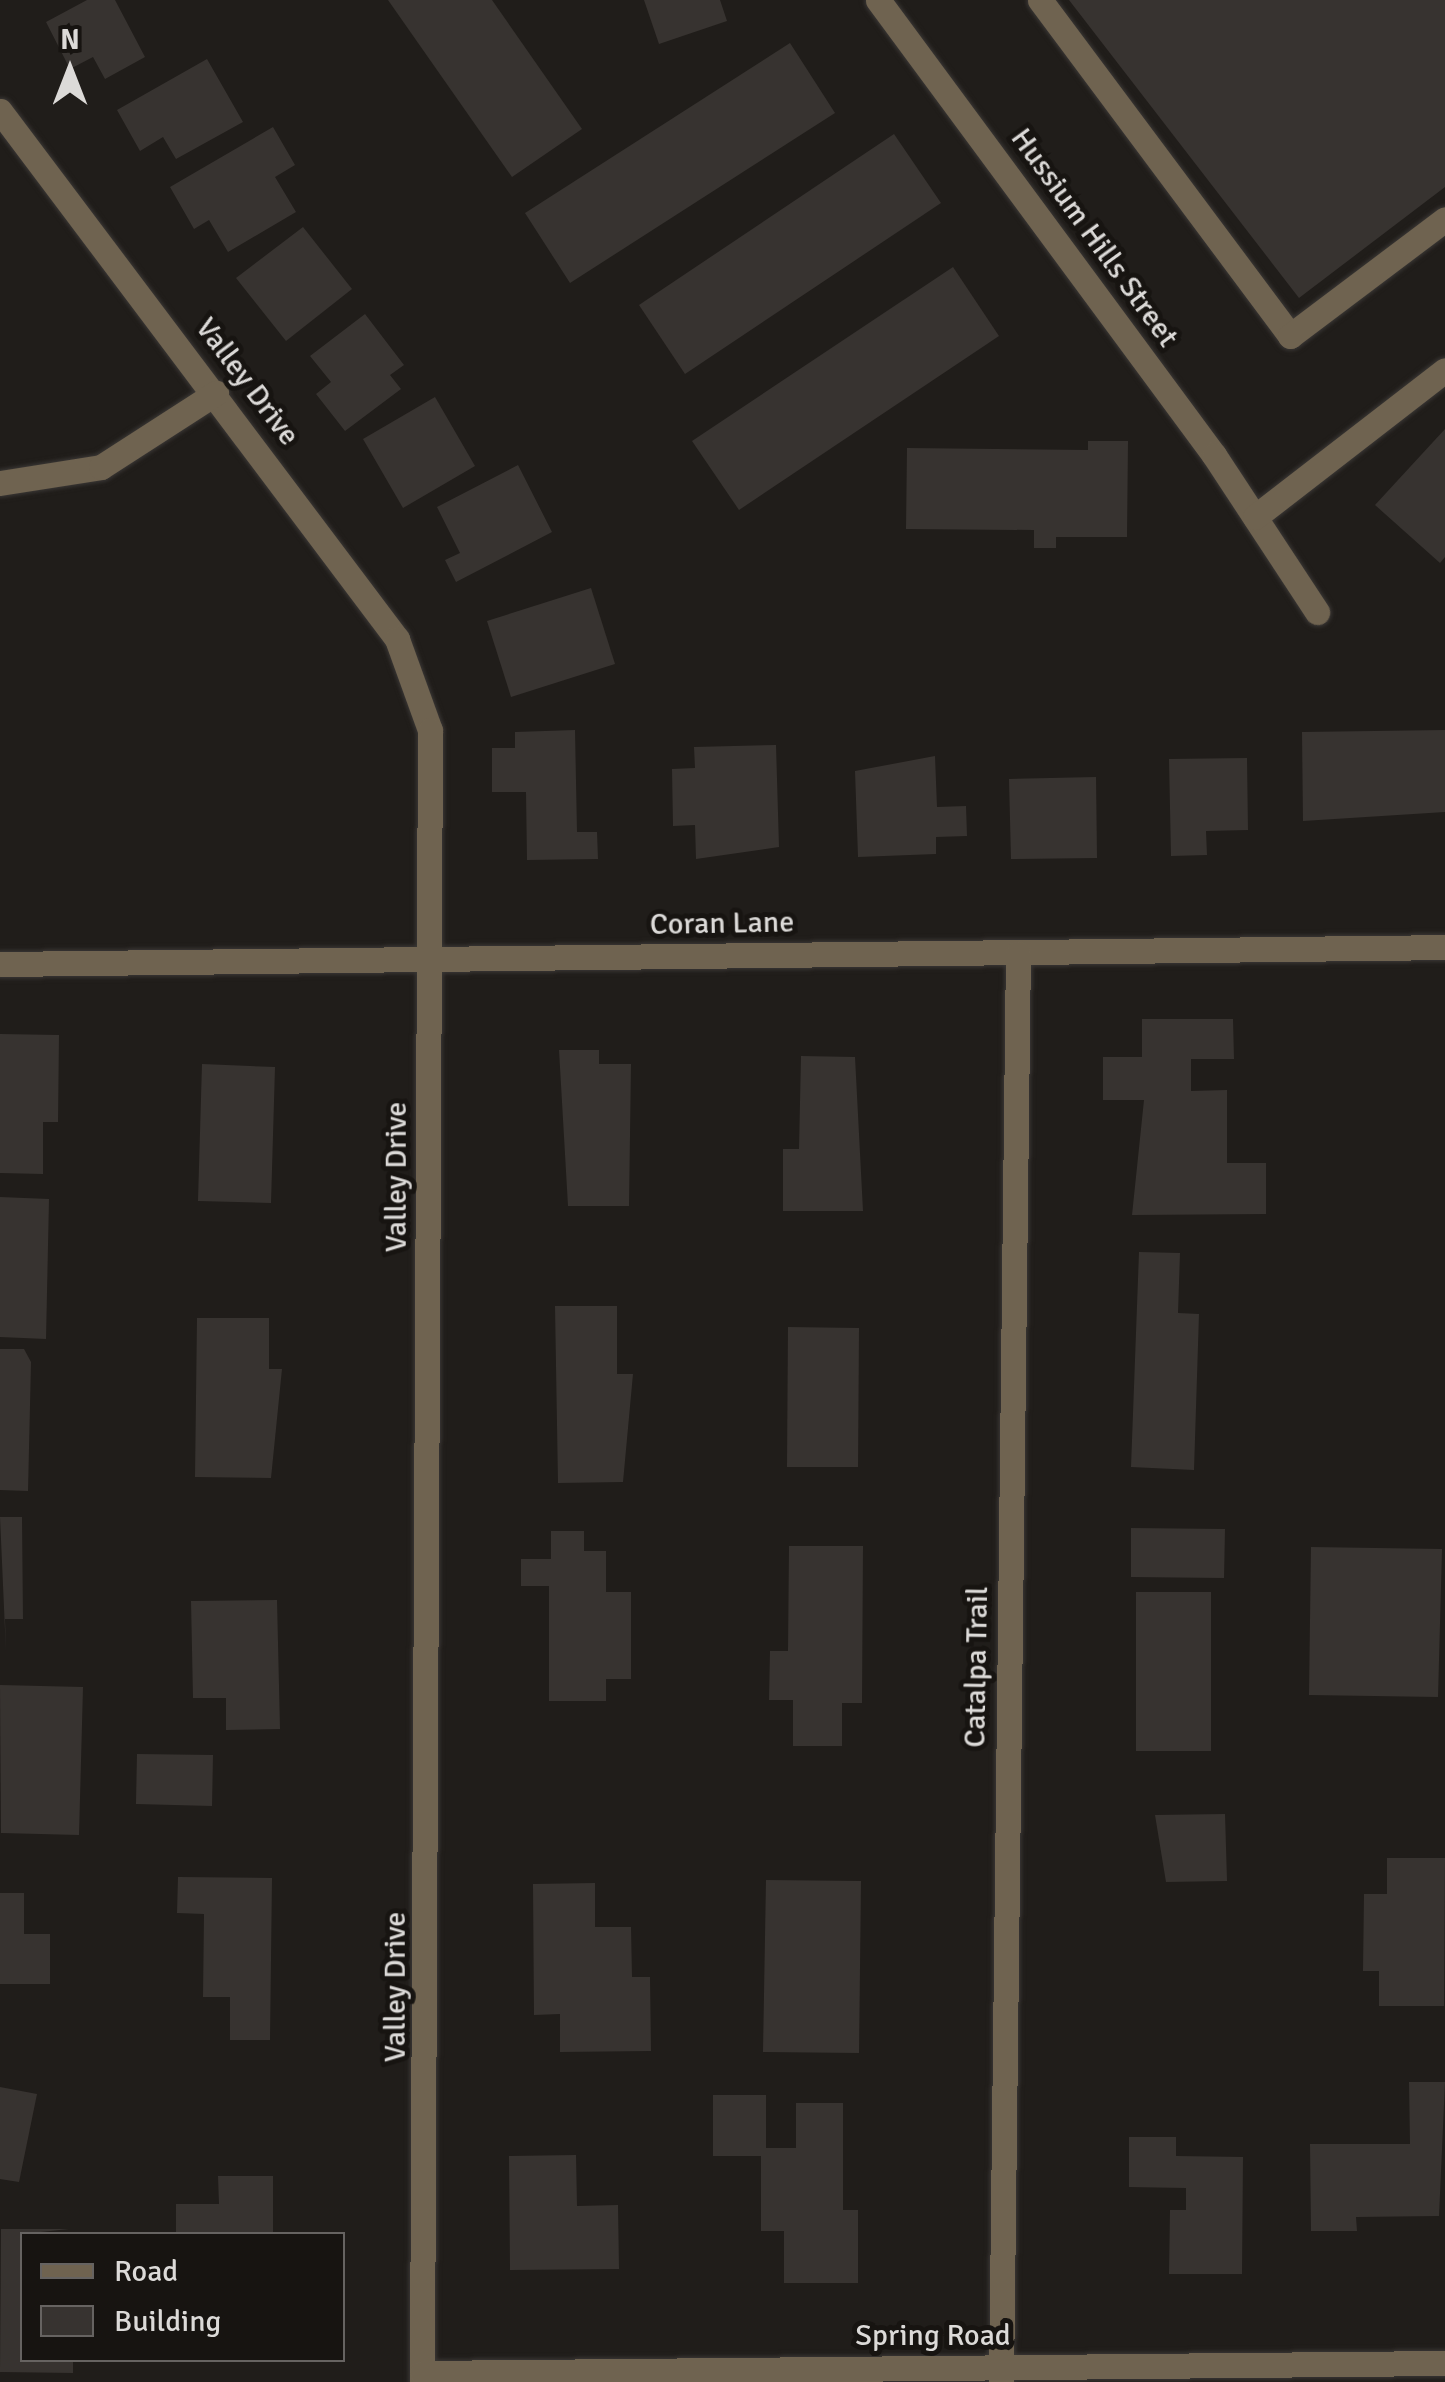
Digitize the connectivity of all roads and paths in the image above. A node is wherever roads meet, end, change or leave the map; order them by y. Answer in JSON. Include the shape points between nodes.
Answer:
{"nodes":[{"id":1,"x":878,"y":0,"type":"edge"},
{"id":2,"x":1040,"y":0,"type":"edge"},
{"id":3,"x":0,"y":111,"type":"edge"},
{"id":4,"x":1445,"y":219,"type":"edge"},
{"id":5,"x":1445,"y":370,"type":"edge"},
{"id":6,"x":216,"y":393,"type":"junction"},
{"id":7,"x":0,"y":483,"type":"edge"},
{"id":8,"x":1255,"y":517,"type":"junction"},
{"id":9,"x":1317,"y":612,"type":"dead end"},
{"id":10,"x":1445,"y":947,"type":"edge"},
{"id":11,"x":1018,"y":953,"type":"junction"},
{"id":12,"x":430,"y":959,"type":"junction"},
{"id":13,"x":0,"y":964,"type":"edge"},
{"id":14,"x":1445,"y":2363,"type":"edge"},
{"id":15,"x":1001,"y":2375,"type":"edge"},
{"id":16,"x":422,"y":2377,"type":"edge"}],
"edges":[{"from":1,"to":8,"type":"street","name":"Hussium Hills Street"},
{"from":2,"to":4,"type":"street","via":[[1290,336]]},
{"from":3,"to":6,"type":"street","name":"Valley Drive"},
{"from":5,"to":8,"type":"street"},
{"from":6,"to":7,"type":"street","via":[[101,467]]},
{"from":6,"to":12,"type":"street","name":"Valley Drive","via":[[397,639],[430,730]]},
{"from":8,"to":9,"type":"street","name":"Hussium Hills Street"},
{"from":10,"to":11,"type":"street","name":"Coran Lane"},
{"from":11,"to":12,"type":"street","name":"Coran Lane"},
{"from":11,"to":15,"type":"street","name":"Catalpa Trail"},
{"from":12,"to":13,"type":"street","name":"Coran Lane"},
{"from":12,"to":16,"type":"street","name":"Valley Drive"},
{"from":14,"to":15,"type":"street","name":"Spring Road"},
{"from":15,"to":16,"type":"street","name":"Spring Road"}]}
